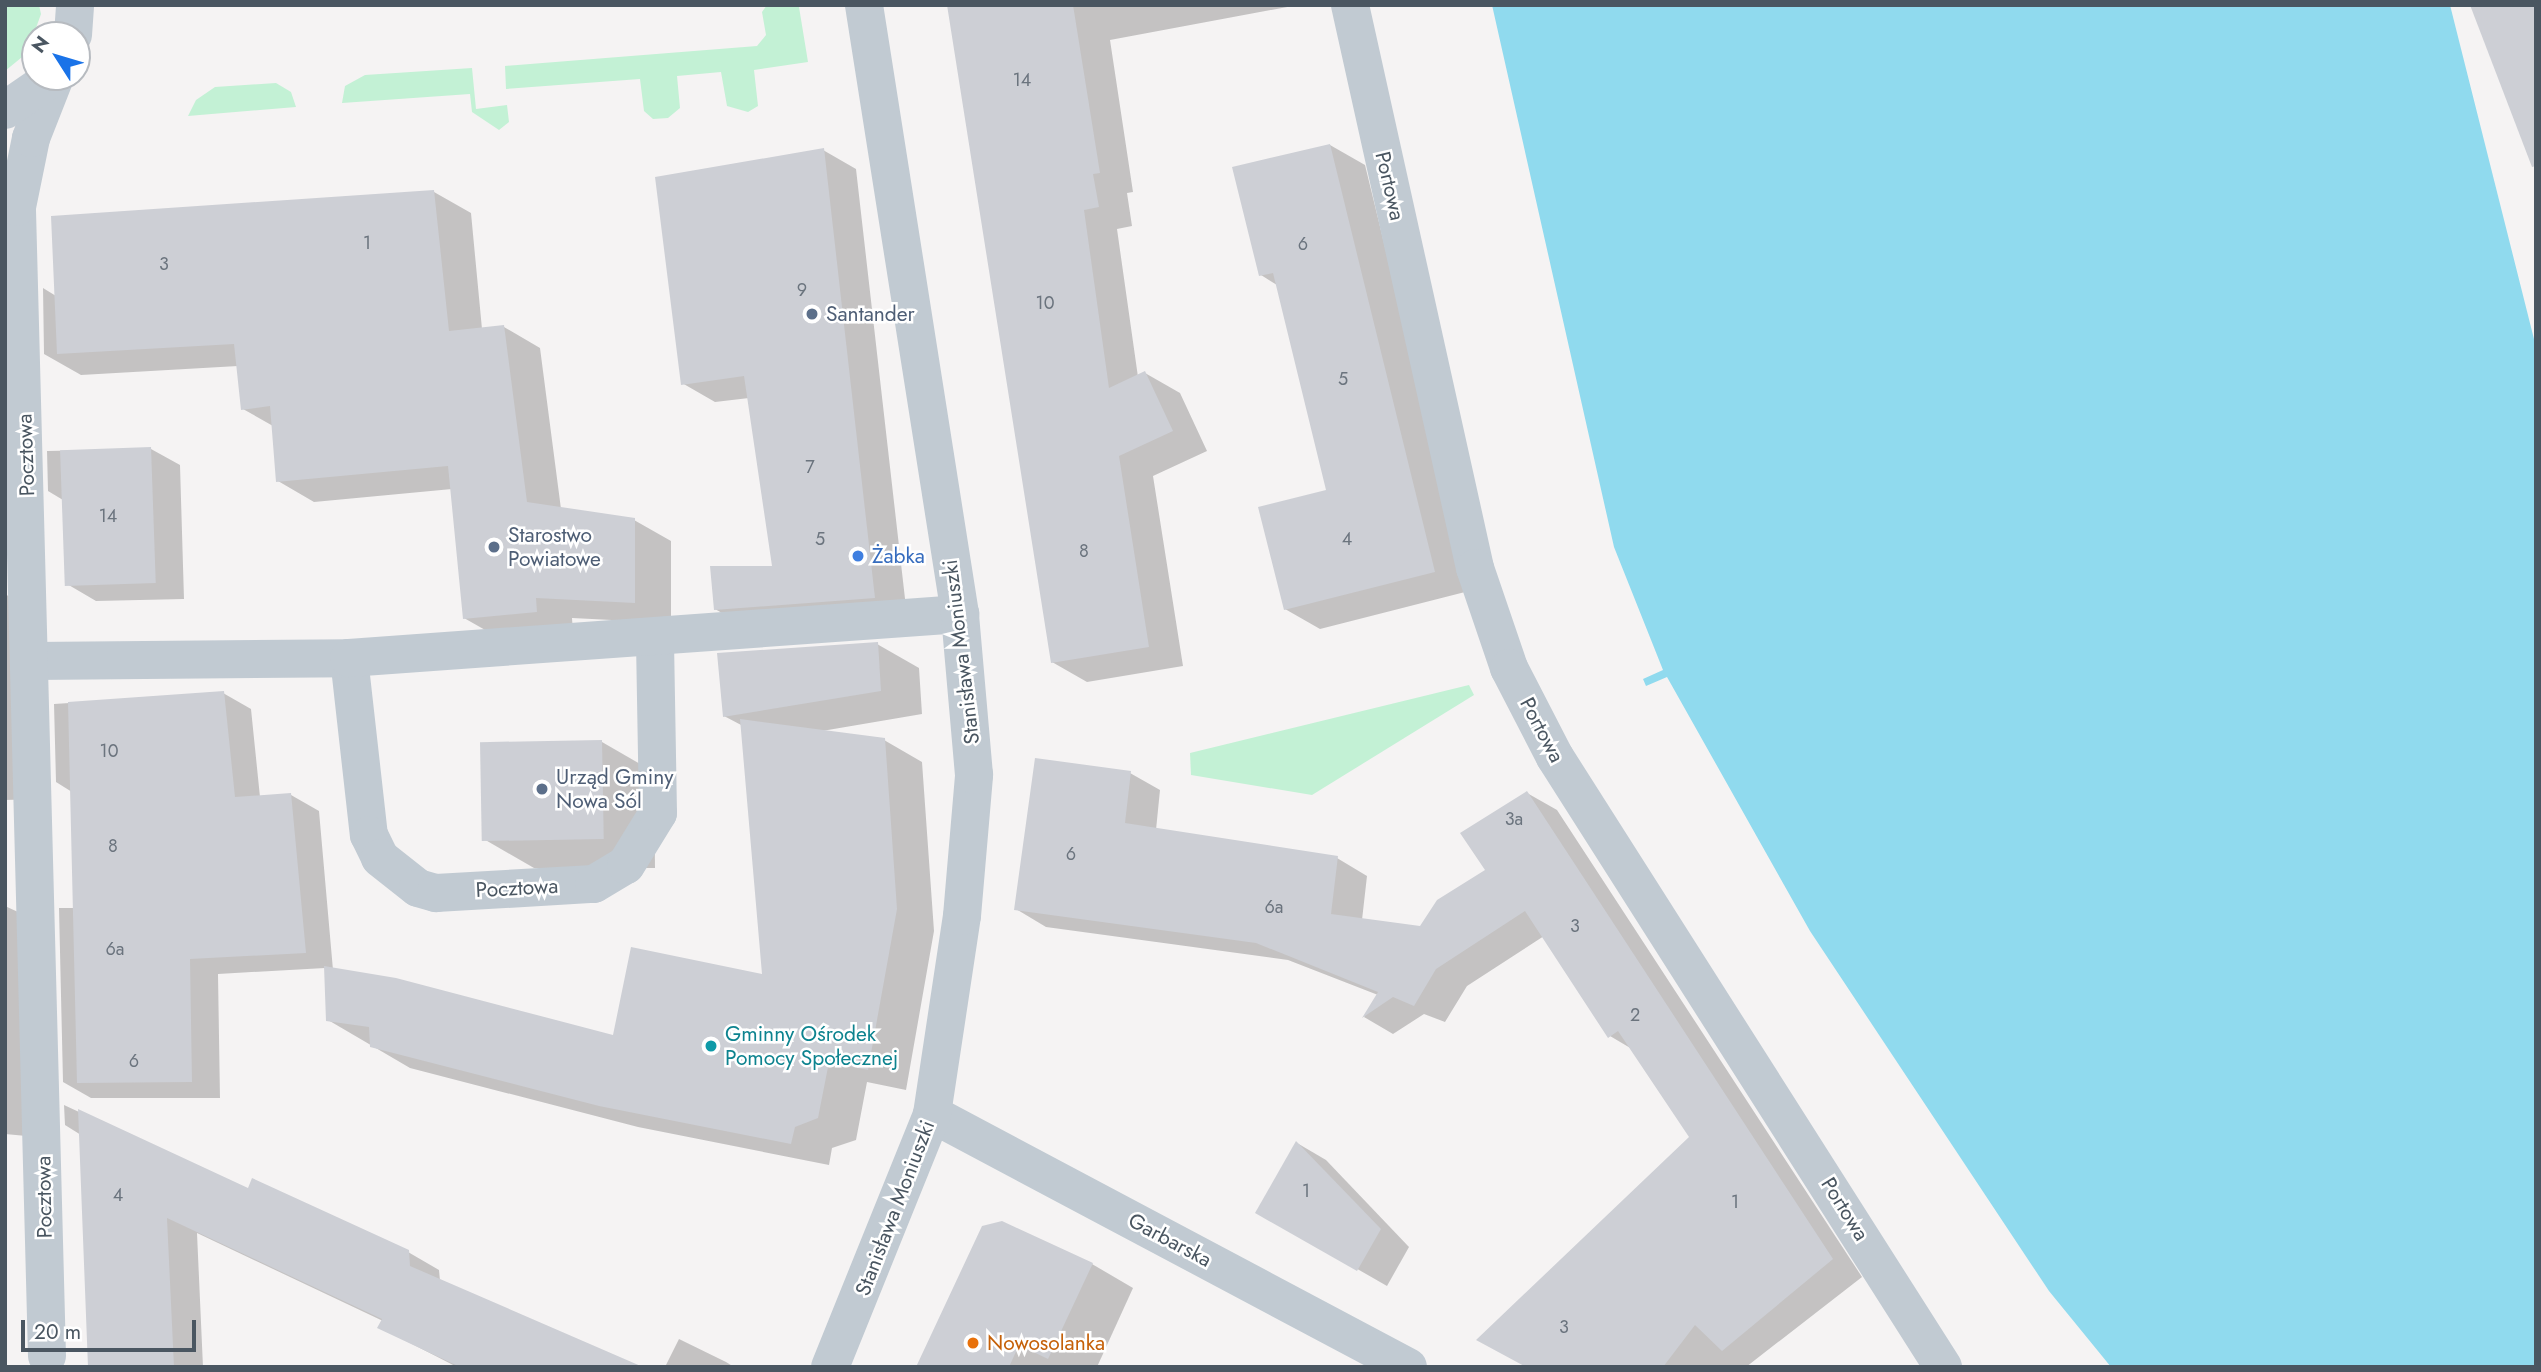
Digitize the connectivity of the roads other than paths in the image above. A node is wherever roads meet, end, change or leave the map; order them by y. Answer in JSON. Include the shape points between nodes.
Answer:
{"nodes":[{"id":1,"x":864,"y":5,"type":"edge"},
{"id":2,"x":1350,"y":5,"type":"edge"},
{"id":3,"x":33,"y":91,"type":"edge"},
{"id":4,"x":49,"y":91,"type":"edge"},
{"id":5,"x":5,"y":110,"type":"edge"},
{"id":6,"x":11,"y":197,"type":"edge"},
{"id":7,"x":960,"y":614,"type":"junction"},
{"id":8,"x":655,"y":638,"type":"junction"},
{"id":9,"x":349,"y":658,"type":"junction"},
{"id":10,"x":33,"y":661,"type":"junction"},
{"id":11,"x":932,"y":1114,"type":"junction"},
{"id":12,"x":47,"y":1356,"type":"dead end"},
{"id":13,"x":831,"y":1367,"type":"edge"},
{"id":14,"x":1408,"y":1367,"type":"edge"},
{"id":15,"x":1943,"y":1367,"type":"edge"}],
"edges":[{"from":1,"to":7,"type":"street","name":"Stanisława Moniuszki"},
{"from":2,"to":15,"type":"street","name":"Portowa","via":[[1475,568],[1509,667],[1555,757]]},
{"from":3,"to":5,"type":"street"},
{"from":4,"to":6,"type":"street","name":"Pocztowa"},
{"from":6,"to":10,"type":"street","name":"Pocztowa"},
{"from":7,"to":8,"type":"street"},
{"from":7,"to":11,"type":"street","name":"Stanisława Moniuszki","via":[[974,775],[962,916]]},
{"from":8,"to":9,"type":"street"},
{"from":8,"to":9,"type":"street","name":"Pocztowa","via":[[658,813],[626,864],[594,884],[436,893],[418,888],[380,858],[369,835]]},
{"from":9,"to":10,"type":"street"},
{"from":10,"to":12,"type":"street","name":"Pocztowa"},
{"from":11,"to":13,"type":"street","name":"Stanisława Moniuszki"},
{"from":11,"to":14,"type":"street","name":"Garbarska"}]}
